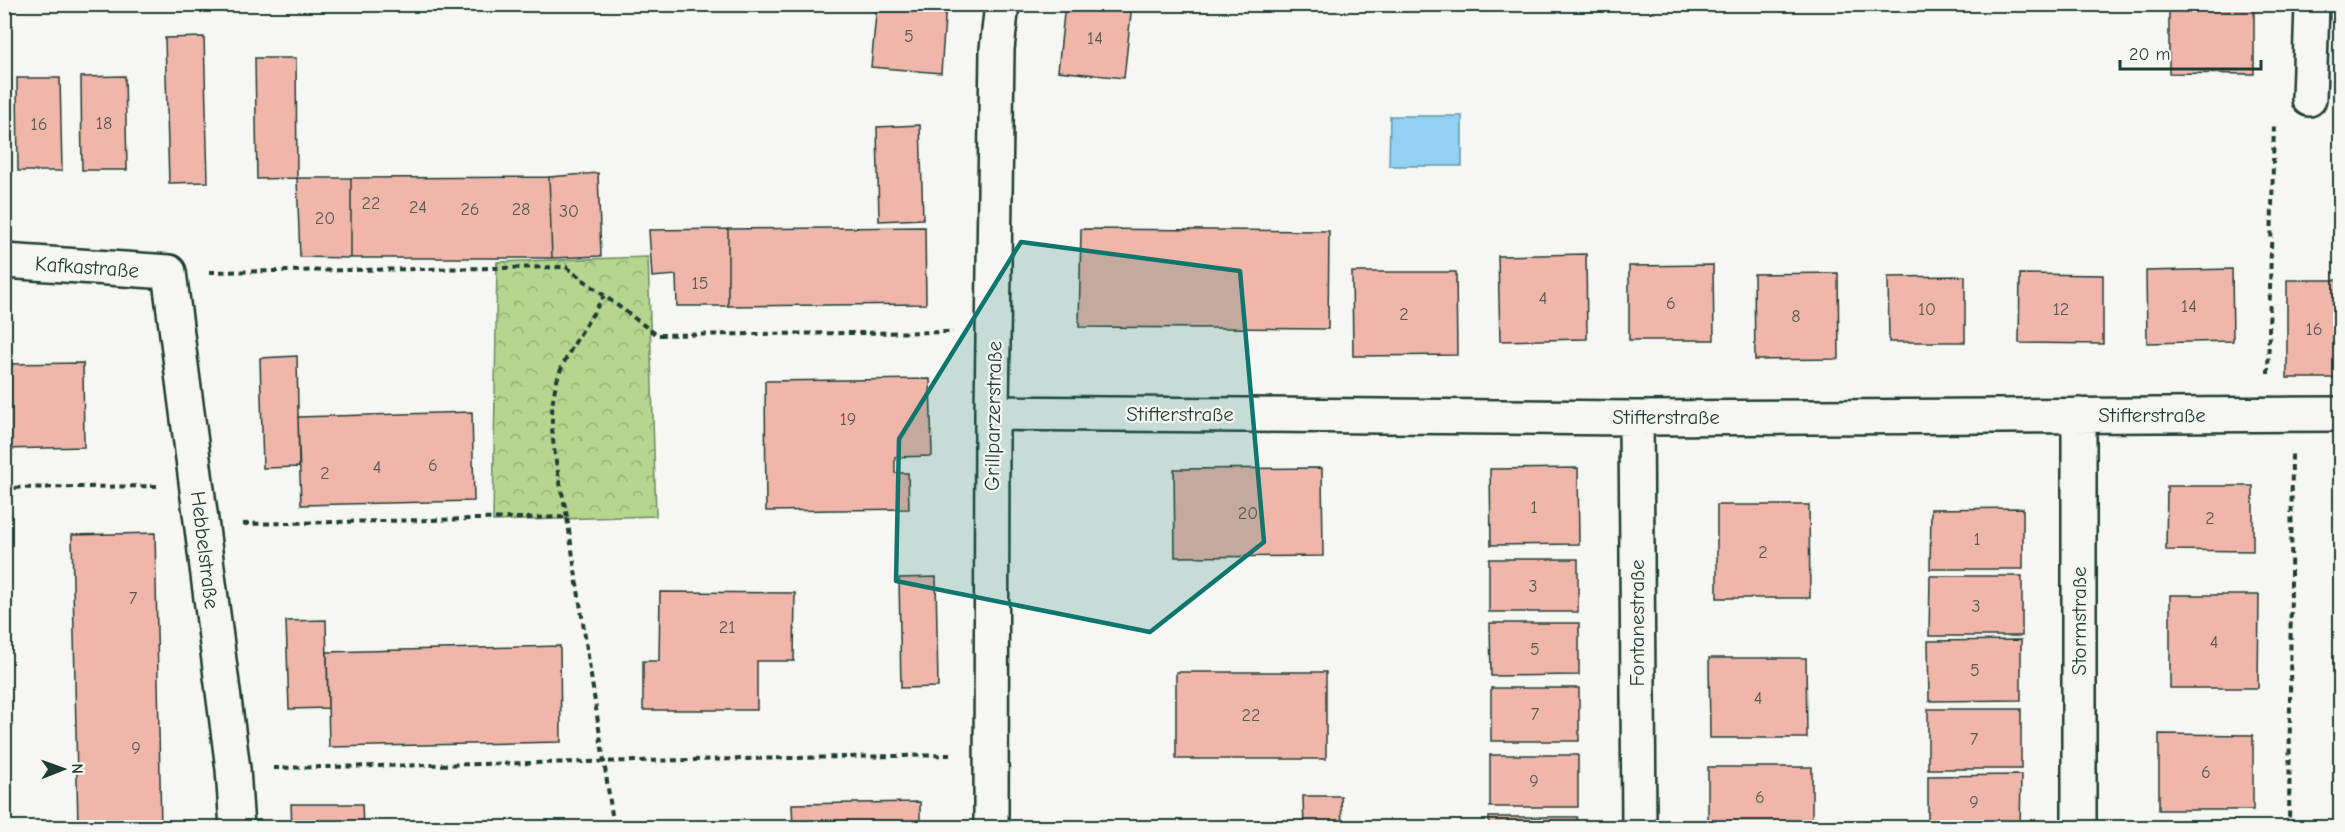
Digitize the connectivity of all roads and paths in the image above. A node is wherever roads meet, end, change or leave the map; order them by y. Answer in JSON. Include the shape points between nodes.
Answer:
{"nodes":[{"id":1,"x":1002,"y":4,"type":"edge"},
{"id":2,"x":2312,"y":4,"type":"edge"},
{"id":3,"x":2309,"y":99,"type":"joint"},
{"id":4,"x":4,"y":261,"type":"edge"},
{"id":5,"x":169,"y":272,"type":"junction"},
{"id":6,"x":604,"y":296,"type":"junction"},
{"id":7,"x":994,"y":331,"type":"junction"},
{"id":8,"x":992,"y":413,"type":"junction"},
{"id":9,"x":2280,"y":414,"type":"junction"},
{"id":10,"x":2340,"y":414,"type":"edge"},
{"id":11,"x":2079,"y":415,"type":"junction"},
{"id":12,"x":1636,"y":418,"type":"junction"},
{"id":13,"x":196,"y":485,"type":"junction"},
{"id":14,"x":4,"y":488,"type":"edge"},
{"id":15,"x":567,"y":517,"type":"junction"},
{"id":16,"x":202,"y":525,"type":"junction"},
{"id":17,"x":991,"y":754,"type":"junction"},
{"id":18,"x":605,"y":761,"type":"junction"},
{"id":19,"x":233,"y":769,"type":"junction"},
{"id":20,"x":237,"y":828,"type":"edge"},
{"id":21,"x":614,"y":828,"type":"edge"},
{"id":22,"x":991,"y":828,"type":"edge"},
{"id":23,"x":1639,"y":828,"type":"edge"},
{"id":24,"x":2079,"y":828,"type":"edge"},
{"id":25,"x":2289,"y":828,"type":"edge"}],
"edges":[{"from":1,"to":7,"type":"street","name":"Grillparzerstraße","via":[[997,49]]},
{"from":2,"to":3,"type":"street"},
{"from":3,"to":9,"type":"path","via":[[2288,105],[2274,120]]},
{"from":4,"to":5,"type":"street","name":"Kafkastraße"},
{"from":5,"to":6,"type":"path","via":[[566,267]]},
{"from":5,"to":13,"type":"street","name":"Hebbelstraße"},
{"from":6,"to":7,"type":"path","via":[[657,335]]},
{"from":6,"to":15,"type":"path","via":[[562,368],[554,390],[554,447]]},
{"from":7,"to":8,"type":"street","name":"Grillparzerstraße"},
{"from":8,"to":12,"type":"street","name":"Stifterstraße"},
{"from":8,"to":17,"type":"street","name":"Grillparzerstraße"},
{"from":9,"to":10,"type":"street","name":"Stifterstraße"},
{"from":9,"to":11,"type":"street","name":"Stifterstraße"},
{"from":9,"to":25,"type":"path"},
{"from":11,"to":12,"type":"street","name":"Stifterstraße"},
{"from":11,"to":24,"type":"street","name":"Stormstraße"},
{"from":12,"to":23,"type":"street","name":"Fontanestraße"},
{"from":13,"to":14,"type":"path"},
{"from":13,"to":16,"type":"street","name":"Hebbelstraße"},
{"from":15,"to":16,"type":"path"},
{"from":15,"to":18,"type":"path"},
{"from":16,"to":19,"type":"street","name":"Hebbelstraße"},
{"from":17,"to":18,"type":"path"},
{"from":17,"to":22,"type":"street","name":"Grillparzerstraße"},
{"from":18,"to":19,"type":"path"},
{"from":18,"to":21,"type":"path"},
{"from":19,"to":20,"type":"street","name":"Hebbelstraße"}]}
